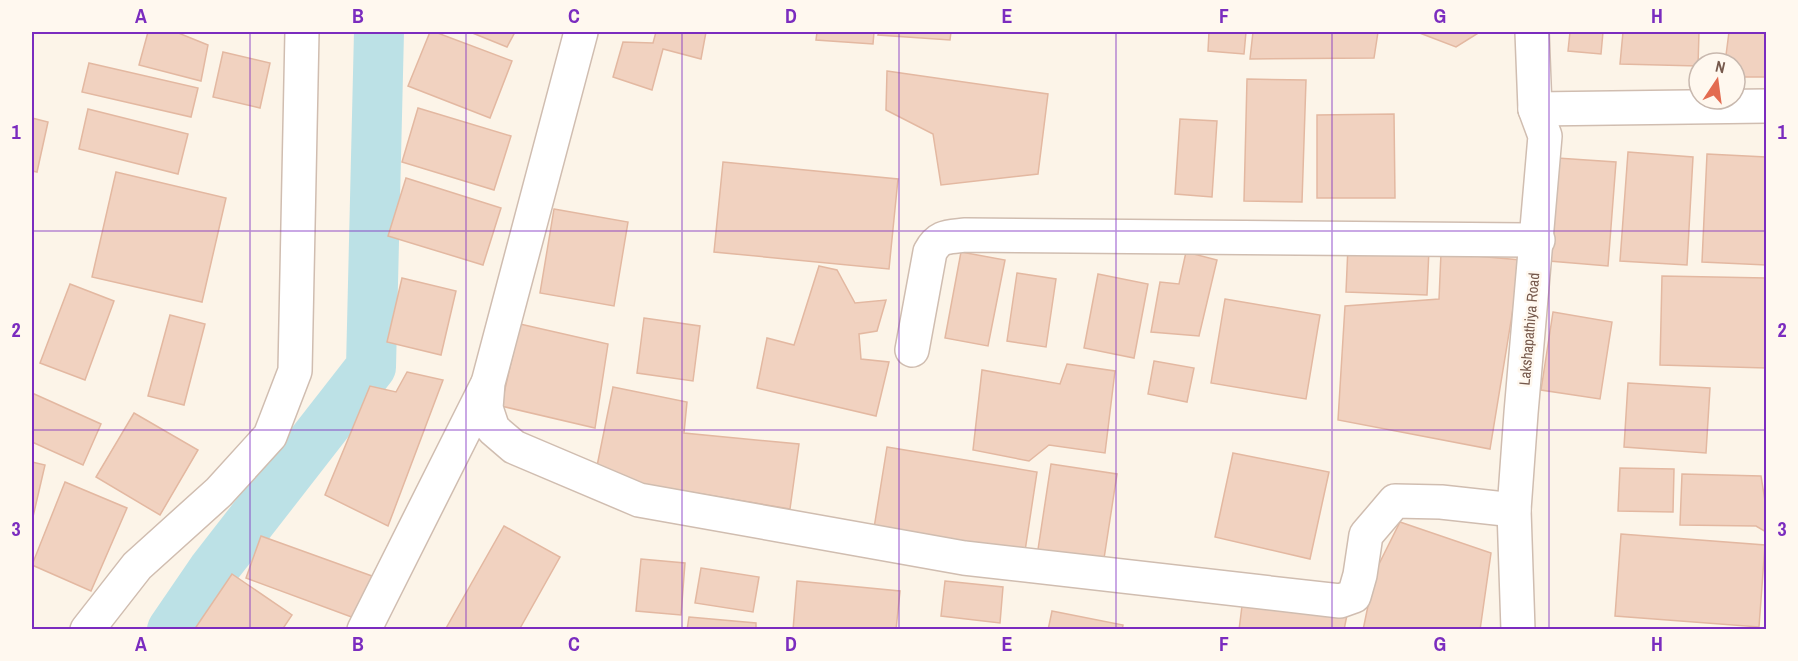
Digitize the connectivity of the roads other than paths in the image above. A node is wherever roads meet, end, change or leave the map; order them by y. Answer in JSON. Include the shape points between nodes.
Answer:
{"nodes":[{"id":1,"x":302,"y":32,"type":"edge"},
{"id":2,"x":581,"y":32,"type":"edge"},
{"id":3,"x":1532,"y":32,"type":"edge"},
{"id":4,"x":1767,"y":106,"type":"edge"},
{"id":5,"x":1535,"y":109,"type":"junction"},
{"id":6,"x":1538,"y":240,"type":"junction"},
{"id":7,"x":912,"y":350,"type":"dead end"},
{"id":8,"x":488,"y":383,"type":"junction"},
{"id":9,"x":1515,"y":510,"type":"junction"},
{"id":10,"x":87,"y":630,"type":"edge"},
{"id":11,"x":364,"y":630,"type":"edge"},
{"id":12,"x":1518,"y":630,"type":"edge"}],
"edges":[{"from":1,"to":10,"type":"street","via":[[295,371],[270,436],[219,492],[137,566]]},
{"from":2,"to":8,"type":"street"},
{"from":3,"to":5,"type":"street","name":"Lakshapathiya Road"},
{"from":4,"to":5,"type":"street"},
{"from":5,"to":6,"type":"street","name":"Lakshapathiya Road","via":[[1545,136]]},
{"from":6,"to":7,"type":"street","via":[[946,237],[936,242],[930,252]]},
{"from":6,"to":9,"type":"street","name":"Lakshapathiya Road"},
{"from":8,"to":9,"type":"street","via":[[486,408],[493,429],[514,447],[639,500],[964,558],[1340,601],[1354,596],[1366,535],[1395,501]]},
{"from":8,"to":11,"type":"street"},
{"from":9,"to":12,"type":"street","name":"Lakshapathiya Road"}]}
